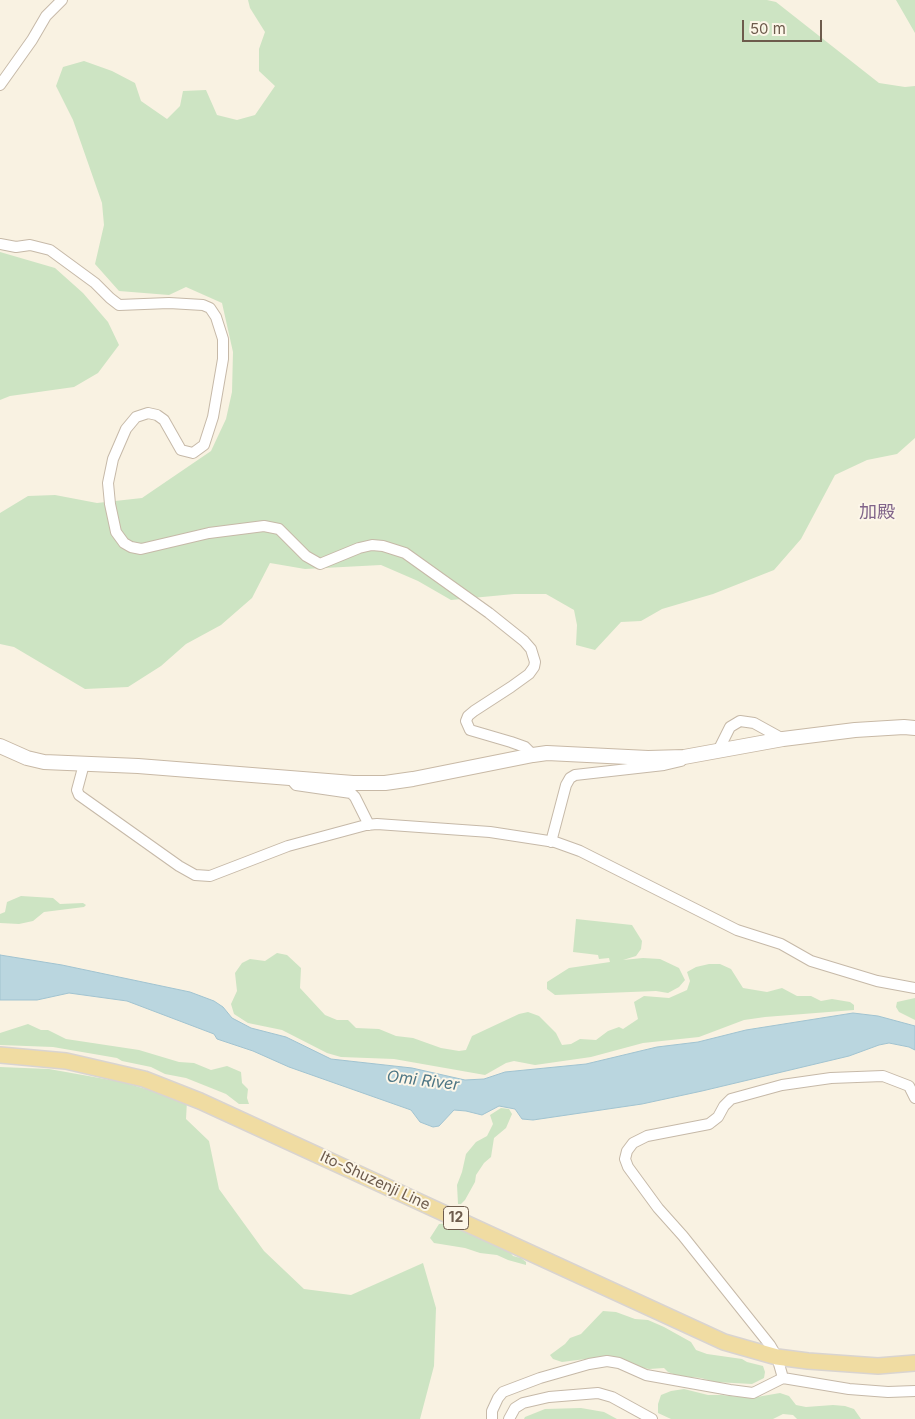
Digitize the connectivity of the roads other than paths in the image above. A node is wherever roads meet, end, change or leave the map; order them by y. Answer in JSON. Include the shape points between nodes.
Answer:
{"nodes":[{"id":1,"x":62,"y":0,"type":"edge"},
{"id":2,"x":0,"y":85,"type":"edge"},
{"id":3,"x":0,"y":244,"type":"edge"},
{"id":4,"x":915,"y":728,"type":"edge"},
{"id":5,"x":783,"y":739,"type":"junction"},
{"id":6,"x":0,"y":746,"type":"edge"},
{"id":7,"x":718,"y":751,"type":"junction"},
{"id":8,"x":533,"y":755,"type":"junction"},
{"id":9,"x":688,"y":757,"type":"junction"},
{"id":10,"x":84,"y":764,"type":"junction"},
{"id":11,"x":290,"y":778,"type":"junction"},
{"id":12,"x":369,"y":825,"type":"junction"},
{"id":13,"x":551,"y":842,"type":"junction"},
{"id":14,"x":915,"y":988,"type":"edge"},
{"id":15,"x":0,"y":1056,"type":"edge"},
{"id":16,"x":915,"y":1098,"type":"edge"},
{"id":17,"x":777,"y":1357,"type":"junction"},
{"id":18,"x":915,"y":1363,"type":"edge"},
{"id":19,"x":783,"y":1378,"type":"junction"},
{"id":20,"x":915,"y":1390,"type":"edge"},
{"id":21,"x":492,"y":1419,"type":"edge"},
{"id":22,"x":509,"y":1419,"type":"edge"},
{"id":23,"x":652,"y":1419,"type":"edge"}],
"edges":[{"from":1,"to":2,"type":"street","via":[[46,16]]},
{"from":3,"to":8,"type":"street","via":[[50,250],[120,305],[202,305],[210,308],[216,317],[223,340],[223,359],[213,417],[204,445],[193,453],[181,450],[164,420],[154,413],[143,414],[126,429],[111,465],[108,483],[110,504],[116,532],[124,543],[141,549],[209,533],[264,526],[278,529],[306,556],[320,564],[372,545],[405,553],[489,613],[531,649],[536,662],[528,674],[474,711],[466,721],[470,730],[511,742]]},
{"from":4,"to":5,"type":"street","via":[[855,730]]},
{"from":5,"to":7,"type":"street"},
{"from":5,"to":7,"type":"street","via":[[754,722],[740,721],[730,726]]},
{"from":6,"to":10,"type":"street","via":[[44,762]]},
{"from":7,"to":9,"type":"street"},
{"from":8,"to":9,"type":"street"},
{"from":8,"to":11,"type":"street","via":[[398,782],[353,783]]},
{"from":9,"to":13,"type":"street","via":[[664,765],[570,778]]},
{"from":10,"to":11,"type":"street"},
{"from":10,"to":12,"type":"street","via":[[77,790],[79,795],[195,875],[210,876],[288,846]]},
{"from":11,"to":12,"type":"street","via":[[296,785],[351,794]]},
{"from":12,"to":13,"type":"street","via":[[490,832]]},
{"from":13,"to":14,"type":"street","via":[[580,851],[713,919],[782,944],[811,961],[877,981]]},
{"from":15,"to":17,"type":"main road","name":"Ito-Shuzenji Line","number":"12","via":[[66,1061],[144,1079],[194,1098],[724,1342]]},
{"from":16,"to":17,"type":"street","via":[[909,1086],[883,1076],[831,1078],[782,1085],[731,1099],[718,1117],[708,1124],[647,1136],[633,1143],[627,1151],[628,1167],[755,1324]]},
{"from":17,"to":18,"type":"main road","name":"Ito-Shuzenji Line","number":"12","via":[[878,1366]]},
{"from":17,"to":19,"type":"street"},
{"from":19,"to":20,"type":"street","via":[[849,1389]]},
{"from":19,"to":21,"type":"street","via":[[753,1393],[646,1375],[619,1363],[589,1364],[503,1392],[492,1411]]},
{"from":22,"to":23,"type":"street","via":[[514,1408],[523,1403],[549,1397],[598,1393]]}]}
